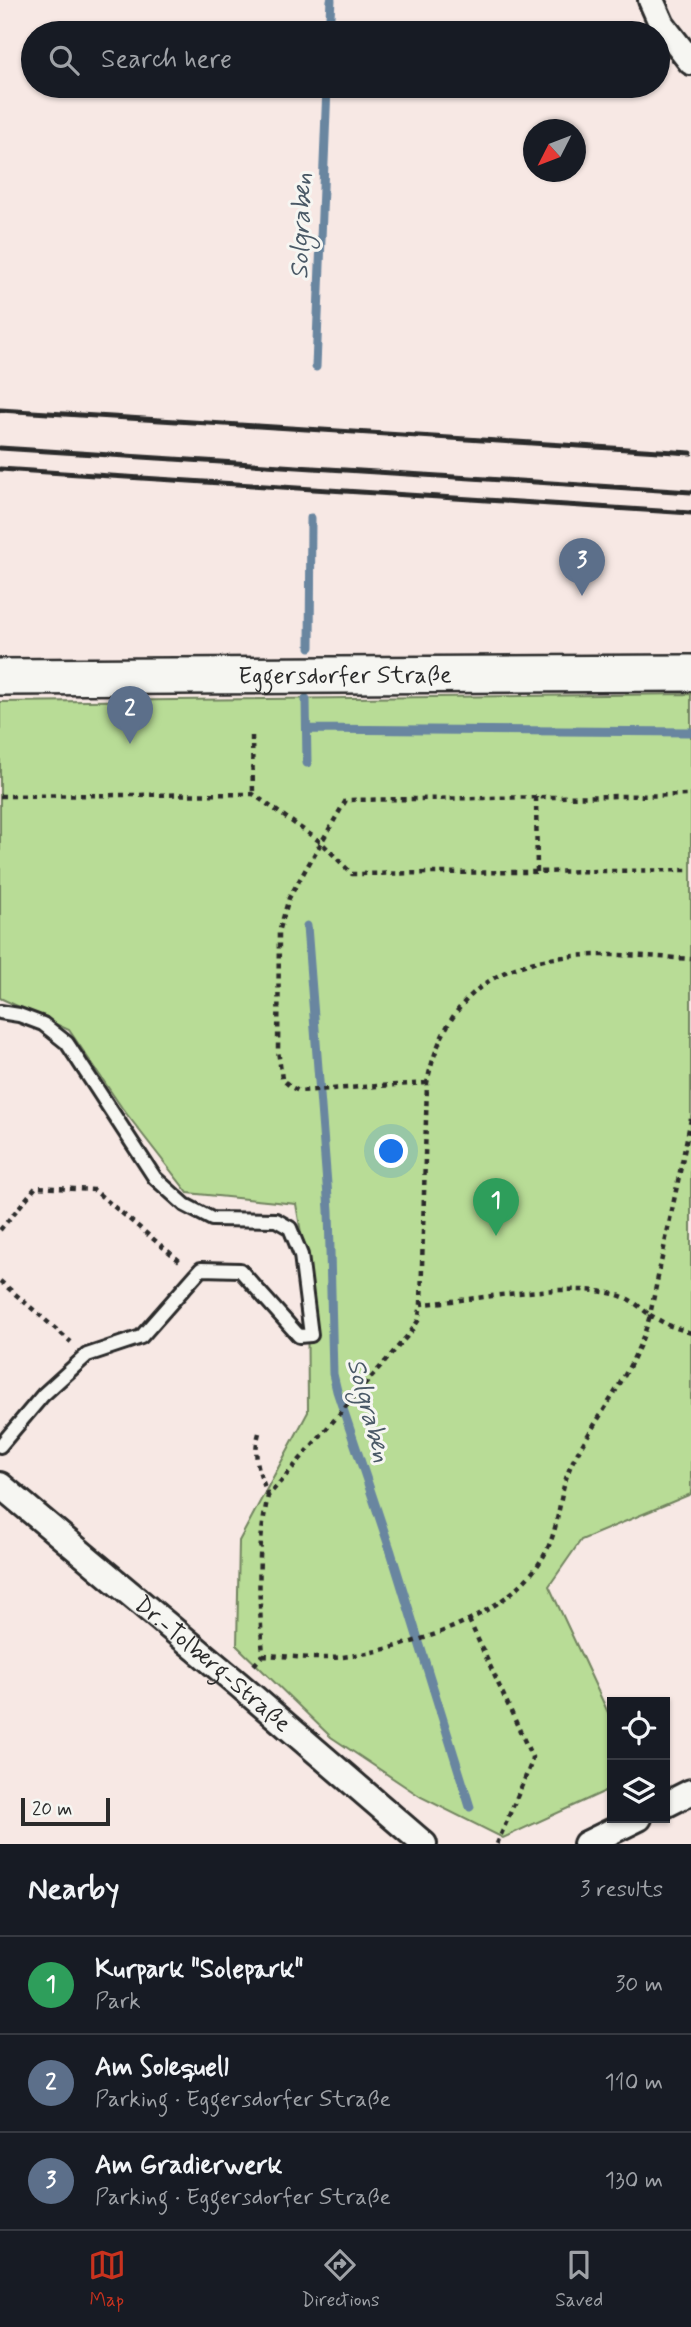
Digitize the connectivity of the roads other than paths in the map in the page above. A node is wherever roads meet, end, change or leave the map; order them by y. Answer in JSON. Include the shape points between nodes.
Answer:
{"nodes":[{"id":1,"x":651,"y":0,"type":"edge"},
{"id":2,"x":660,"y":21,"type":"edge"},
{"id":3,"x":670,"y":35,"type":"edge"},
{"id":4,"x":691,"y":62,"type":"edge"},
{"id":5,"x":691,"y":673,"type":"edge"},
{"id":6,"x":0,"y":677,"type":"edge"},
{"id":7,"x":0,"y":1012,"type":"edge"},
{"id":8,"x":0,"y":1446,"type":"edge"},
{"id":9,"x":0,"y":1485,"type":"edge"},
{"id":10,"x":691,"y":1792,"type":"edge"},
{"id":11,"x":670,"y":1802,"type":"edge"},
{"id":12,"x":629,"y":1823,"type":"edge"},
{"id":13,"x":424,"y":1844,"type":"edge"},
{"id":14,"x":586,"y":1844,"type":"edge"}],
"edges":[{"from":1,"to":2,"type":"street"},
{"from":3,"to":4,"type":"street"},
{"from":5,"to":6,"type":"street","name":"Eggersdorfer Straße"},
{"from":7,"to":8,"type":"lane","via":[[43,1024],[67,1044],[155,1178],[185,1205],[212,1219],[276,1220],[290,1228],[301,1255],[311,1335],[299,1336],[240,1270],[201,1269],[141,1337],[87,1355],[43,1395]]},
{"from":9,"to":13,"type":"street","name":"Dr.-Tolberg-Straße"},
{"from":10,"to":11,"type":"street"},
{"from":12,"to":14,"type":"street"}]}
